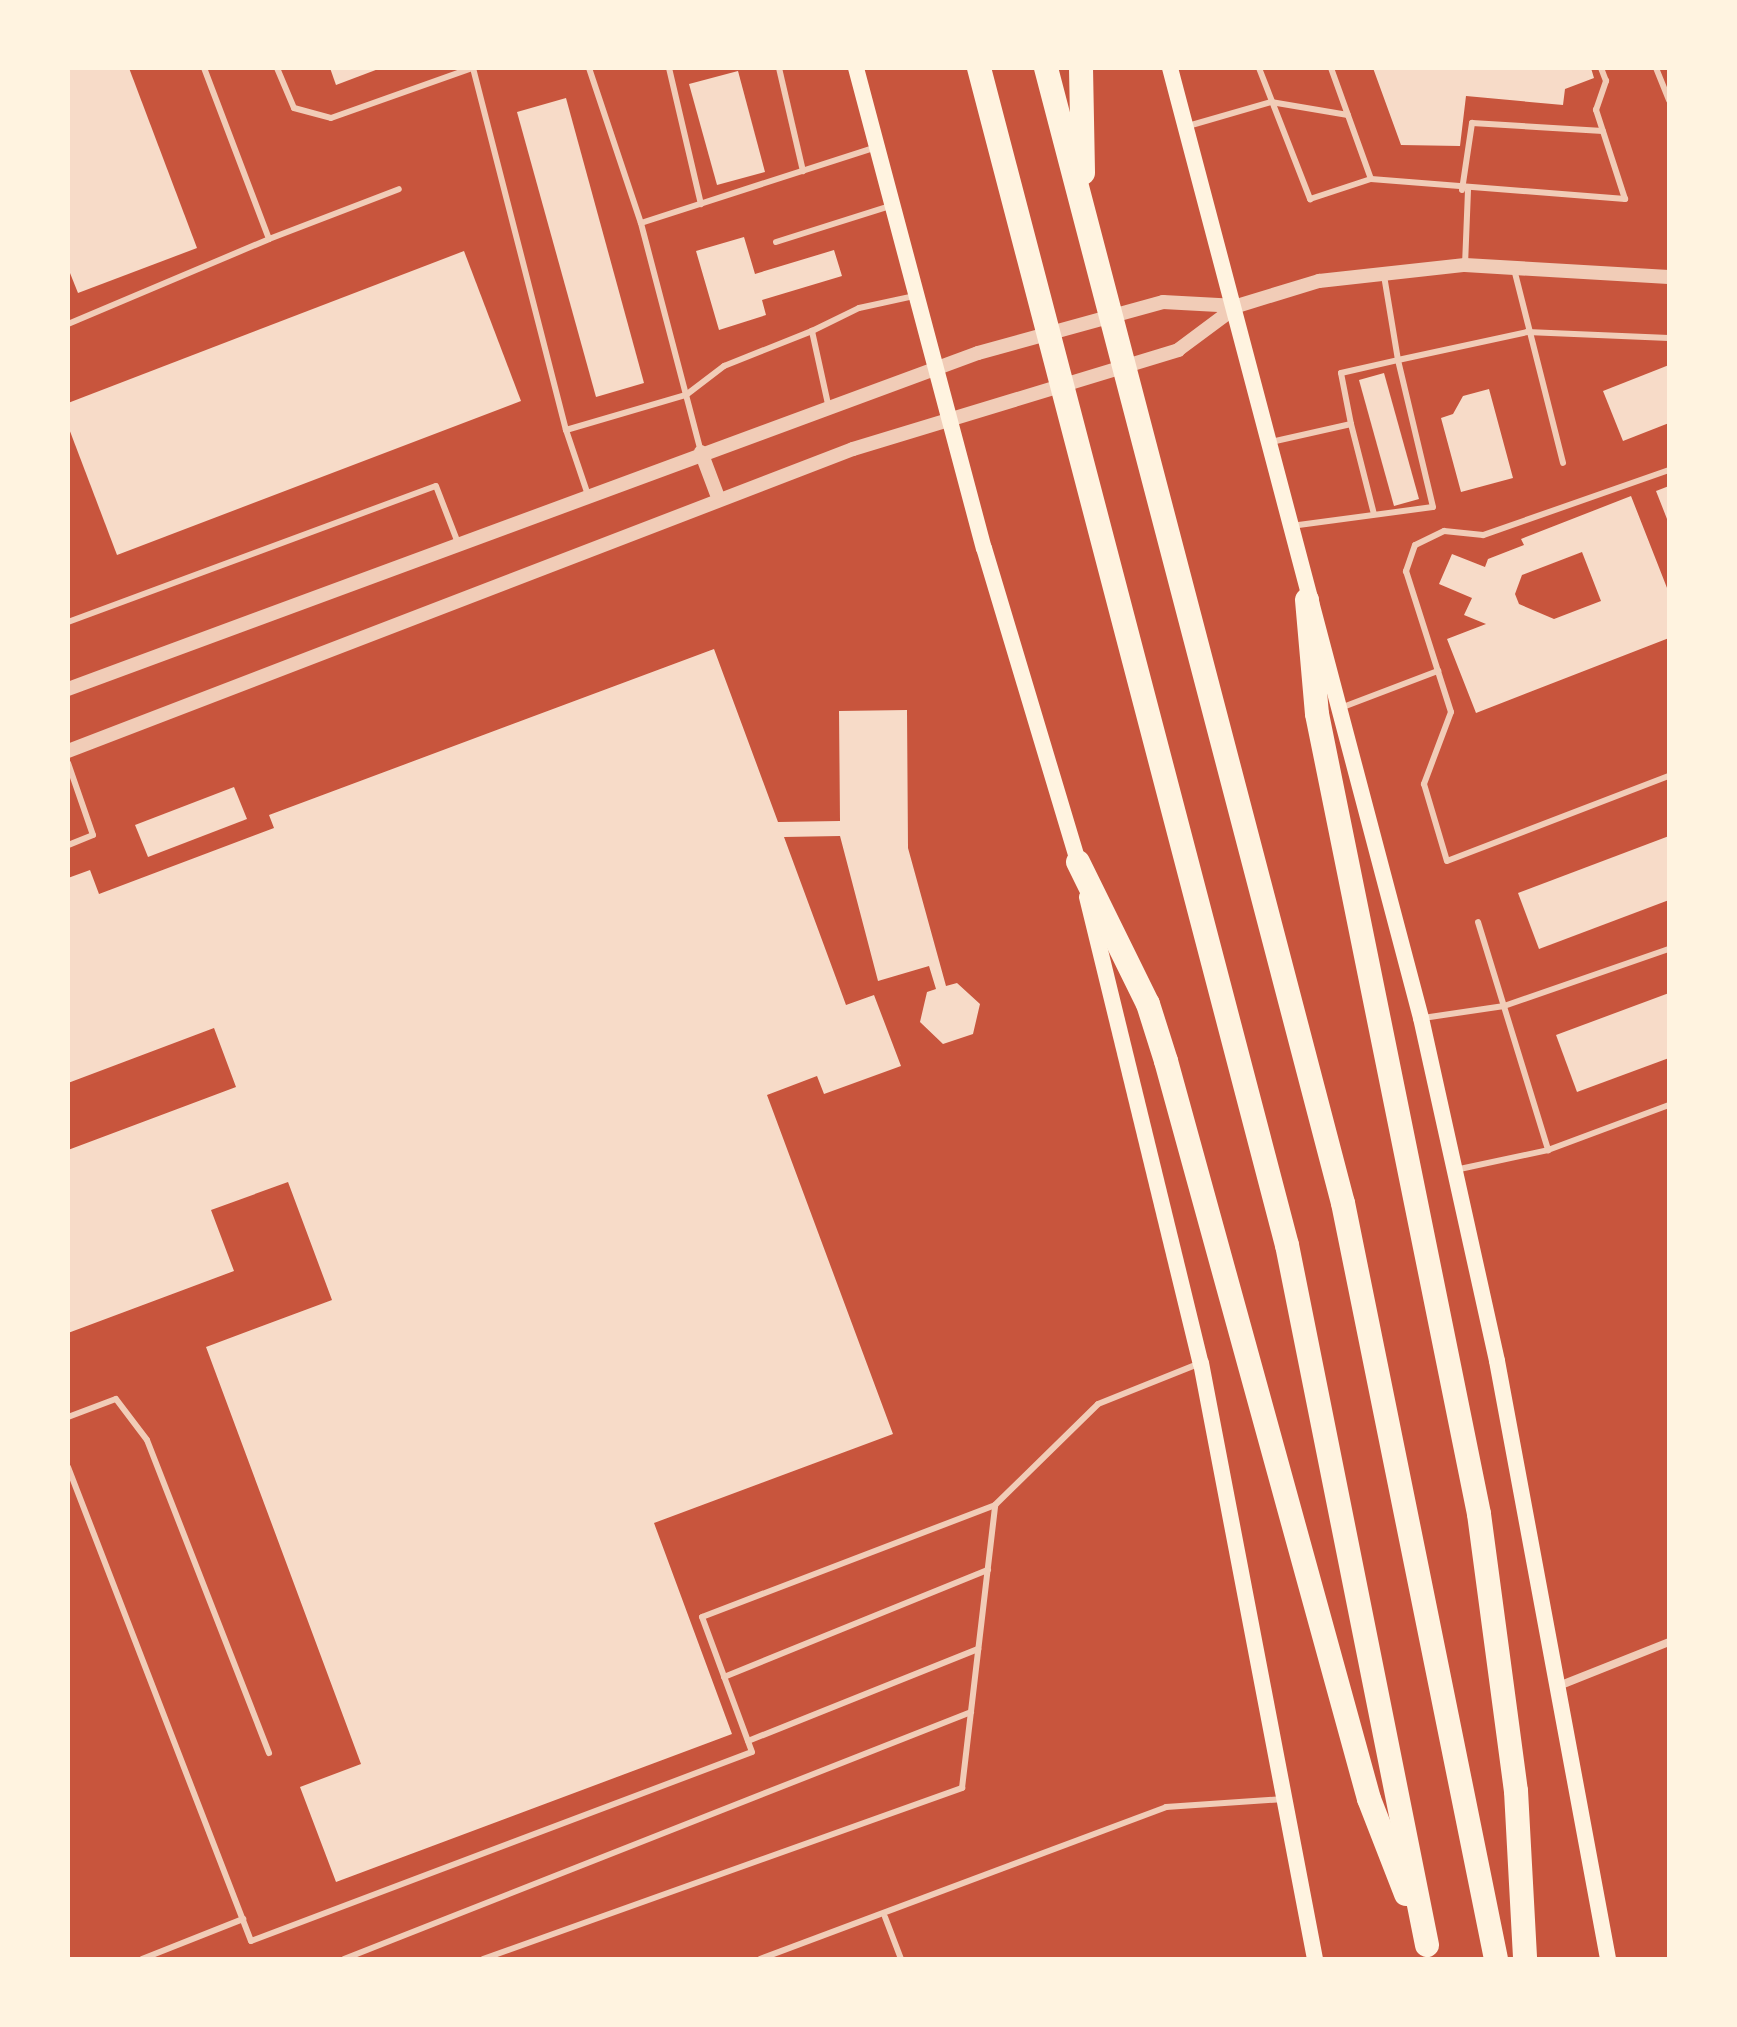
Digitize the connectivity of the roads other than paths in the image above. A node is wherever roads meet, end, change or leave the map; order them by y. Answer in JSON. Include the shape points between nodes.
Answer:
{"nodes":[{"id":1,"x":204,"y":68,"type":"edge"},
{"id":2,"x":277,"y":68,"type":"edge"},
{"id":3,"x":473,"y":68,"type":"edge"},
{"id":4,"x":589,"y":68,"type":"edge"},
{"id":5,"x":669,"y":68,"type":"edge"},
{"id":6,"x":779,"y":68,"type":"edge"},
{"id":7,"x":856,"y":68,"type":"edge"},
{"id":8,"x":979,"y":68,"type":"edge"},
{"id":9,"x":1046,"y":68,"type":"edge"},
{"id":10,"x":1081,"y":68,"type":"edge"},
{"id":11,"x":1170,"y":68,"type":"edge"},
{"id":12,"x":1259,"y":68,"type":"edge"},
{"id":13,"x":1331,"y":68,"type":"edge"},
{"id":14,"x":1601,"y":68,"type":"edge"},
{"id":15,"x":1656,"y":68,"type":"edge"},
{"id":16,"x":1669,"y":101,"type":"edge"},
{"id":17,"x":1271,"y":102,"type":"junction"},
{"id":18,"x":1348,"y":115,"type":"junction"},
{"id":19,"x":1187,"y":127,"type":"junction"},
{"id":20,"x":1603,"y":131,"type":"junction"},
{"id":21,"x":878,"y":147,"type":"junction"},
{"id":22,"x":803,"y":171,"type":"junction"},
{"id":23,"x":1371,"y":179,"type":"junction"},
{"id":24,"x":399,"y":189,"type":"dead end"},
{"id":25,"x":1465,"y":190,"type":"junction"},
{"id":26,"x":701,"y":204,"type":"junction"},
{"id":27,"x":894,"y":205,"type":"junction"},
{"id":28,"x":1084,"y":211,"type":"junction"},
{"id":29,"x":641,"y":223,"type":"junction"},
{"id":30,"x":269,"y":239,"type":"junction"},
{"id":31,"x":776,"y":242,"type":"dead end"},
{"id":32,"x":1465,"y":265,"type":"junction"},
{"id":33,"x":1514,"y":266,"type":"junction"},
{"id":34,"x":1383,"y":270,"type":"junction"},
{"id":35,"x":1669,"y":277,"type":"edge"},
{"id":36,"x":917,"y":295,"type":"junction"},
{"id":37,"x":1237,"y":306,"type":"junction"},
{"id":38,"x":68,"y":324,"type":"edge"},
{"id":39,"x":812,"y":331,"type":"junction"},
{"id":40,"x":1527,"y":332,"type":"junction"},
{"id":41,"x":1669,"y":338,"type":"edge"},
{"id":42,"x":1398,"y":360,"type":"junction"},
{"id":43,"x":936,"y":367,"type":"junction"},
{"id":44,"x":686,"y":395,"type":"junction"},
{"id":45,"x":828,"y":404,"type":"junction"},
{"id":46,"x":949,"y":417,"type":"junction"},
{"id":47,"x":1351,"y":424,"type":"junction"},
{"id":48,"x":566,"y":430,"type":"junction"},
{"id":49,"x":1270,"y":442,"type":"junction"},
{"id":50,"x":701,"y":452,"type":"junction"},
{"id":51,"x":1563,"y":463,"type":"dead end"},
{"id":52,"x":1669,"y":470,"type":"edge"},
{"id":53,"x":588,"y":495,"type":"junction"},
{"id":54,"x":719,"y":500,"type":"junction"},
{"id":55,"x":1374,"y":514,"type":"junction"},
{"id":56,"x":1291,"y":526,"type":"junction"},
{"id":57,"x":458,"y":543,"type":"junction"},
{"id":58,"x":1307,"y":600,"type":"junction"},
{"id":59,"x":68,"y":622,"type":"edge"},
{"id":60,"x":1438,"y":671,"type":"junction"},
{"id":61,"x":68,"y":689,"type":"edge"},
{"id":62,"x":1343,"y":707,"type":"junction"},
{"id":63,"x":68,"y":751,"type":"edge"},
{"id":64,"x":68,"y":763,"type":"edge"},
{"id":65,"x":1669,"y":776,"type":"edge"},
{"id":66,"x":68,"y":845,"type":"edge"},
{"id":67,"x":1078,"y":862,"type":"junction"},
{"id":68,"x":1478,"y":922,"type":"dead end"},
{"id":69,"x":1669,"y":949,"type":"edge"},
{"id":70,"x":1504,"y":1006,"type":"junction"},
{"id":71,"x":1421,"y":1018,"type":"junction"},
{"id":72,"x":1669,"y":1105,"type":"edge"},
{"id":73,"x":1548,"y":1150,"type":"junction"},
{"id":74,"x":1454,"y":1170,"type":"junction"},
{"id":75,"x":1201,"y":1363,"type":"junction"},
{"id":76,"x":68,"y":1417,"type":"edge"},
{"id":77,"x":68,"y":1467,"type":"edge"},
{"id":78,"x":995,"y":1505,"type":"junction"},
{"id":79,"x":988,"y":1570,"type":"junction"},
{"id":80,"x":1669,"y":1642,"type":"edge"},
{"id":81,"x":978,"y":1649,"type":"junction"},
{"id":82,"x":724,"y":1677,"type":"junction"},
{"id":83,"x":1561,"y":1685,"type":"junction"},
{"id":84,"x":971,"y":1712,"type":"junction"},
{"id":85,"x":748,"y":1741,"type":"junction"},
{"id":86,"x":269,"y":1753,"type":"dead end"},
{"id":87,"x":1288,"y":1799,"type":"junction"},
{"id":88,"x":885,"y":1917,"type":"junction"},
{"id":89,"x":243,"y":1919,"type":"junction"},
{"id":90,"x":1428,"y":1952,"type":"edge"},
{"id":91,"x":142,"y":1959,"type":"edge"},
{"id":92,"x":344,"y":1959,"type":"edge"},
{"id":93,"x":483,"y":1959,"type":"edge"},
{"id":94,"x":760,"y":1959,"type":"edge"},
{"id":95,"x":901,"y":1959,"type":"edge"},
{"id":96,"x":1315,"y":1959,"type":"edge"},
{"id":97,"x":1496,"y":1959,"type":"edge"},
{"id":98,"x":1525,"y":1959,"type":"edge"},
{"id":99,"x":1608,"y":1959,"type":"edge"}],
"edges":[{"from":1,"to":30,"type":"lane"},
{"from":2,"to":3,"type":"lane","via":[[294,108],[331,118]]},
{"from":3,"to":48,"type":"lane"},
{"from":4,"to":29,"type":"lane"},
{"from":5,"to":26,"type":"lane"},
{"from":6,"to":22,"type":"lane"},
{"from":7,"to":21,"type":"main road"},
{"from":8,"to":90,"type":"highway","via":[[1287,1245]]},
{"from":9,"to":28,"type":"highway"},
{"from":10,"to":28,"type":"highway"},
{"from":11,"to":19,"type":"main road"},
{"from":12,"to":17,"type":"lane"},
{"from":13,"to":18,"type":"lane"},
{"from":14,"to":20,"type":"lane","via":[[1606,81],[1596,110]]},
{"from":15,"to":16,"type":"lane"},
{"from":17,"to":18,"type":"lane"},
{"from":17,"to":19,"type":"lane"},
{"from":17,"to":23,"type":"lane","via":[[1310,199]]},
{"from":18,"to":23,"type":"lane"},
{"from":19,"to":37,"type":"main road"},
{"from":20,"to":25,"type":"lane","via":[[1472,123]]},
{"from":20,"to":25,"type":"lane","via":[[1625,199]]},
{"from":21,"to":22,"type":"lane"},
{"from":21,"to":27,"type":"main road"},
{"from":22,"to":26,"type":"lane"},
{"from":23,"to":25,"type":"lane"},
{"from":24,"to":30,"type":"lane"},
{"from":25,"to":32,"type":"lane"},
{"from":26,"to":29,"type":"lane"},
{"from":27,"to":31,"type":"lane"},
{"from":27,"to":36,"type":"main road"},
{"from":28,"to":97,"type":"highway","via":[[1339,1188]]},
{"from":29,"to":44,"type":"lane"},
{"from":30,"to":38,"type":"lane"},
{"from":32,"to":33,"type":"street"},
{"from":32,"to":34,"type":"street"},
{"from":33,"to":35,"type":"street"},
{"from":33,"to":40,"type":"lane"},
{"from":34,"to":37,"type":"street"},
{"from":34,"to":42,"type":"lane"},
{"from":36,"to":39,"type":"lane","via":[[859,308]]},
{"from":36,"to":43,"type":"main road"},
{"from":37,"to":43,"type":"street","via":[[1163,302]]},
{"from":37,"to":46,"type":"street","via":[[1178,350]]},
{"from":37,"to":49,"type":"main road"},
{"from":39,"to":44,"type":"lane","via":[[724,366]]},
{"from":39,"to":45,"type":"lane"},
{"from":40,"to":41,"type":"lane"},
{"from":40,"to":42,"type":"lane"},
{"from":40,"to":51,"type":"lane"},
{"from":42,"to":47,"type":"lane","via":[[1341,373]]},
{"from":42,"to":55,"type":"lane","via":[[1433,507]]},
{"from":43,"to":45,"type":"street"},
{"from":43,"to":46,"type":"main road"},
{"from":44,"to":48,"type":"lane"},
{"from":44,"to":50,"type":"lane"},
{"from":45,"to":50,"type":"street"},
{"from":46,"to":54,"type":"street"},
{"from":46,"to":67,"type":"main road"},
{"from":47,"to":49,"type":"lane"},
{"from":47,"to":55,"type":"lane"},
{"from":48,"to":53,"type":"lane"},
{"from":49,"to":56,"type":"main road"},
{"from":50,"to":53,"type":"street"},
{"from":50,"to":54,"type":"street"},
{"from":52,"to":60,"type":"lane","via":[[1483,535],[1444,531],[1415,545],[1406,571]]},
{"from":53,"to":57,"type":"street"},
{"from":54,"to":63,"type":"street"},
{"from":55,"to":56,"type":"lane"},
{"from":56,"to":58,"type":"main road"},
{"from":57,"to":59,"type":"lane","via":[[436,486]]},
{"from":57,"to":61,"type":"street"},
{"from":58,"to":62,"type":"main road"},
{"from":58,"to":98,"type":"highway","via":[[1319,729],[1479,1514],[1514,1777]]},
{"from":60,"to":62,"type":"lane"},
{"from":60,"to":65,"type":"lane","via":[[1451,712],[1424,784],[1447,861]]},
{"from":62,"to":71,"type":"main road"},
{"from":64,"to":66,"type":"lane","via":[[93,835]]},
{"from":67,"to":75,"type":"main road"},
{"from":67,"to":90,"type":"highway","via":[[1148,1004],[1369,1799]]},
{"from":68,"to":70,"type":"lane"},
{"from":69,"to":70,"type":"lane"},
{"from":70,"to":71,"type":"lane"},
{"from":70,"to":73,"type":"lane"},
{"from":71,"to":74,"type":"main road"},
{"from":72,"to":73,"type":"lane"},
{"from":73,"to":74,"type":"lane"},
{"from":74,"to":83,"type":"main road"},
{"from":75,"to":78,"type":"lane","via":[[1098,1404]]},
{"from":75,"to":87,"type":"main road"},
{"from":76,"to":86,"type":"lane","via":[[116,1399],[147,1440]]},
{"from":77,"to":89,"type":"lane"},
{"from":78,"to":79,"type":"lane"},
{"from":78,"to":82,"type":"lane","via":[[702,1617]]},
{"from":79,"to":81,"type":"lane"},
{"from":79,"to":82,"type":"lane"},
{"from":80,"to":83,"type":"street"},
{"from":81,"to":84,"type":"lane"},
{"from":81,"to":85,"type":"lane"},
{"from":82,"to":85,"type":"lane"},
{"from":83,"to":99,"type":"main road"},
{"from":84,"to":92,"type":"lane"},
{"from":84,"to":93,"type":"lane","via":[[962,1788]]},
{"from":85,"to":89,"type":"lane","via":[[752,1752],[251,1941]]},
{"from":87,"to":88,"type":"lane","via":[[1166,1807]]},
{"from":87,"to":96,"type":"main road"},
{"from":88,"to":94,"type":"lane"},
{"from":88,"to":95,"type":"lane"},
{"from":89,"to":91,"type":"lane"}]}
